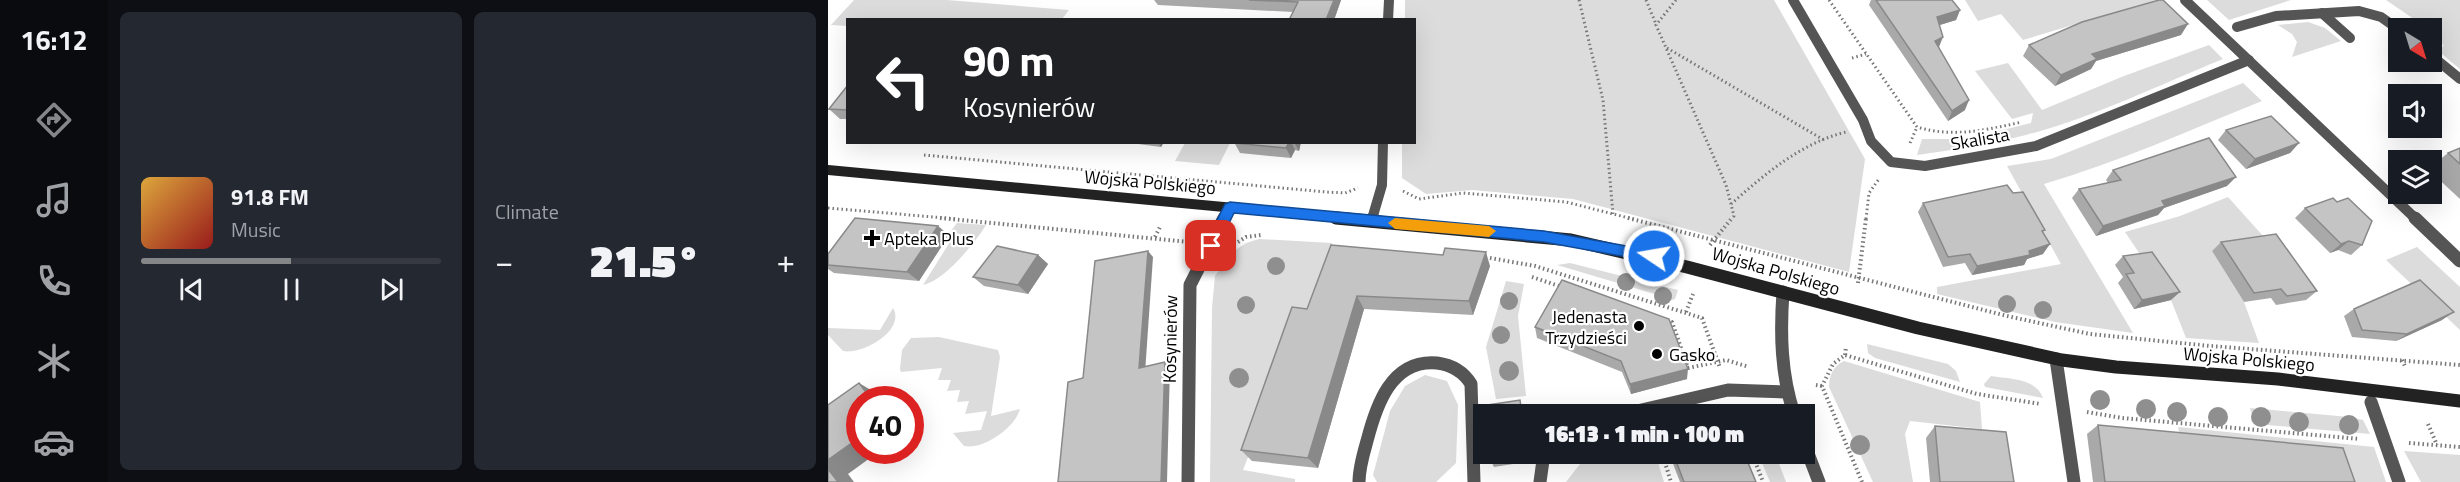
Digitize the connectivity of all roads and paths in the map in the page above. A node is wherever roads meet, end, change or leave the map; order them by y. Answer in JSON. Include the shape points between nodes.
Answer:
{"nodes":[{"id":1,"x":1389,"y":0,"type":"edge"},
{"id":2,"x":1579,"y":0,"type":"edge"},
{"id":3,"x":1646,"y":0,"type":"edge"},
{"id":4,"x":1676,"y":0,"type":"edge"},
{"id":5,"x":1793,"y":0,"type":"edge"},
{"id":6,"x":1829,"y":0,"type":"edge"},
{"id":7,"x":2185,"y":0,"type":"edge"},
{"id":8,"x":2322,"y":13,"type":"junction"},
{"id":9,"x":1388,"y":18,"type":"edge"},
{"id":10,"x":2388,"y":22,"type":"edge"},
{"id":11,"x":1656,"y":25,"type":"junction"},
{"id":12,"x":2236,"y":27,"type":"dead end"},
{"id":13,"x":2350,"y":38,"type":"dead end"},
{"id":14,"x":1667,"y":48,"type":"junction"},
{"id":15,"x":2249,"y":60,"type":"junction"},
{"id":16,"x":2442,"y":64,"type":"edge"},
{"id":17,"x":2460,"y":79,"type":"edge"},
{"id":18,"x":2022,"y":122,"type":"dead end"},
{"id":19,"x":1866,"y":129,"type":"junction"},
{"id":20,"x":1824,"y":140,"type":"junction"},
{"id":21,"x":1383,"y":144,"type":"edge"},
{"id":22,"x":921,"y":154,"type":"dead end"},
{"id":23,"x":1892,"y":162,"type":"junction"},
{"id":24,"x":828,"y":170,"type":"edge"},
{"id":25,"x":1363,"y":182,"type":"dead end"},
{"id":26,"x":1398,"y":185,"type":"dead end"},
{"id":27,"x":1731,"y":204,"type":"junction"},
{"id":28,"x":1230,"y":207,"type":"junction"},
{"id":29,"x":828,"y":208,"type":"edge"},
{"id":30,"x":1613,"y":214,"type":"junction"},
{"id":31,"x":1372,"y":221,"type":"junction"},
{"id":32,"x":1161,"y":225,"type":"dead end"},
{"id":33,"x":1269,"y":235,"type":"dead end"},
{"id":34,"x":1155,"y":237,"type":"junction"},
{"id":35,"x":1712,"y":240,"type":"junction"},
{"id":36,"x":1196,"y":244,"type":"dead end"},
{"id":37,"x":1710,"y":245,"type":"dead end"},
{"id":38,"x":1231,"y":247,"type":"dead end"},
{"id":39,"x":1478,"y":255,"type":"edge"},
{"id":40,"x":2460,"y":261,"type":"edge"},
{"id":41,"x":1532,"y":277,"type":"dead end"},
{"id":42,"x":1858,"y":281,"type":"junction"},
{"id":43,"x":1564,"y":287,"type":"edge"},
{"id":44,"x":1783,"y":292,"type":"junction"},
{"id":45,"x":1693,"y":294,"type":"dead end"},
{"id":46,"x":1686,"y":312,"type":"junction"},
{"id":47,"x":1661,"y":318,"type":"edge"},
{"id":48,"x":1846,"y":347,"type":"dead end"},
{"id":49,"x":1845,"y":355,"type":"junction"},
{"id":50,"x":2056,"y":359,"type":"junction"},
{"id":51,"x":2402,"y":359,"type":"junction"},
{"id":52,"x":1717,"y":361,"type":"junction"},
{"id":53,"x":2460,"y":364,"type":"edge"},
{"id":54,"x":1751,"y":368,"type":"dead end"},
{"id":55,"x":2406,"y":368,"type":"dead end"},
{"id":56,"x":1816,"y":385,"type":"dead end"},
{"id":57,"x":1822,"y":386,"type":"junction"},
{"id":58,"x":1786,"y":392,"type":"junction"},
{"id":59,"x":2460,"y":401,"type":"edge"},
{"id":60,"x":2371,"y":402,"type":"dead end"},
{"id":61,"x":1667,"y":404,"type":"edge"},
{"id":62,"x":1790,"y":404,"type":"edge"},
{"id":63,"x":2048,"y":406,"type":"dead end"},
{"id":64,"x":2077,"y":410,"type":"dead end"},
{"id":65,"x":2428,"y":424,"type":"dead end"},
{"id":66,"x":2384,"y":441,"type":"junction"},
{"id":67,"x":2437,"y":446,"type":"junction"},
{"id":68,"x":2460,"y":447,"type":"edge"},
{"id":69,"x":1541,"y":464,"type":"edge"},
{"id":70,"x":1665,"y":464,"type":"edge"},
{"id":71,"x":1756,"y":464,"type":"edge"},
{"id":72,"x":1812,"y":464,"type":"edge"},
{"id":73,"x":1537,"y":481,"type":"edge"},
{"id":74,"x":1188,"y":482,"type":"edge"},
{"id":75,"x":1359,"y":482,"type":"edge"},
{"id":76,"x":1474,"y":482,"type":"edge"},
{"id":77,"x":1671,"y":482,"type":"edge"},
{"id":78,"x":1763,"y":482,"type":"edge"},
{"id":79,"x":1819,"y":482,"type":"edge"},
{"id":80,"x":1862,"y":482,"type":"edge"},
{"id":81,"x":2074,"y":482,"type":"edge"},
{"id":82,"x":2399,"y":482,"type":"edge"}],
"edges":[{"from":1,"to":9,"type":"street"},
{"from":2,"to":30,"type":"path","via":[[1603,100]]},
{"from":3,"to":11,"type":"path"},
{"from":4,"to":11,"type":"path"},
{"from":5,"to":19,"type":"street"},
{"from":6,"to":18,"type":"path","via":[[1917,127],[1966,133]]},
{"from":7,"to":15,"type":"street"},
{"from":8,"to":10,"type":"street","via":[[2366,12]]},
{"from":8,"to":12,"type":"street","via":[[2276,16]]},
{"from":8,"to":13,"type":"street"},
{"from":11,"to":14,"type":"path"},
{"from":14,"to":20,"type":"path"},
{"from":14,"to":27,"type":"path"},
{"from":15,"to":23,"type":"street","name":"Skalista","via":[[2036,146],[1925,166]]},
{"from":15,"to":40,"type":"street"},
{"from":16,"to":17,"type":"street"},
{"from":19,"to":20,"type":"path","via":[[1835,134]]},
{"from":19,"to":23,"type":"street","via":[[1870,141]]},
{"from":20,"to":27,"type":"path","via":[[1781,162]]},
{"from":21,"to":31,"type":"street","via":[[1382,185]]},
{"from":22,"to":25,"type":"path","via":[[1338,192],[1353,190]]},
{"from":23,"to":42,"type":"path","via":[[1869,193]]},
{"from":24,"to":28,"type":"street","name":"Wojska Polskiego"},
{"from":26,"to":30,"type":"path","via":[[1419,199],[1474,194],[1566,202]]},
{"from":27,"to":35,"type":"path","via":[[1734,216]]},
{"from":28,"to":31,"type":"street","name":"Wojska Polskiego"},
{"from":28,"to":74,"type":"street","name":"Kosynierów","via":[[1190,285]]},
{"from":29,"to":34,"type":"path"},
{"from":30,"to":35,"type":"path"},
{"from":31,"to":44,"type":"street","name":"Wojska Polskiego","via":[[1571,240],[1654,256]]},
{"from":32,"to":34,"type":"path"},
{"from":33,"to":38,"type":"path","via":[[1246,237]]},
{"from":34,"to":36,"type":"path"},
{"from":35,"to":37,"type":"path"},
{"from":35,"to":42,"type":"path"},
{"from":39,"to":46,"type":"path","via":[[1535,266]]},
{"from":41,"to":43,"type":"path"},
{"from":42,"to":51,"type":"path","via":[[2090,334]]},
{"from":44,"to":50,"type":"street","name":"Wojska Polskiego"},
{"from":44,"to":58,"type":"street","via":[[1779,337]]},
{"from":45,"to":46,"type":"path"},
{"from":46,"to":52,"type":"path","via":[[1702,318]]},
{"from":47,"to":52,"type":"path","via":[[1672,321],[1688,368]]},
{"from":48,"to":49,"type":"path"},
{"from":49,"to":57,"type":"path","via":[[1831,365]]},
{"from":49,"to":63,"type":"path","via":[[1977,394]]},
{"from":50,"to":59,"type":"street","name":"Wojska Polskiego","via":[[2308,382]]},
{"from":50,"to":81,"type":"street"},
{"from":51,"to":53,"type":"path"},
{"from":51,"to":55,"type":"path"},
{"from":52,"to":54,"type":"path","via":[[1735,361]]},
{"from":56,"to":57,"type":"path"},
{"from":57,"to":80,"type":"path"},
{"from":58,"to":61,"type":"street","via":[[1728,390]]},
{"from":58,"to":62,"type":"street"},
{"from":60,"to":66,"type":"street"},
{"from":64,"to":66,"type":"path","via":[[2122,418]]},
{"from":65,"to":67,"type":"path"},
{"from":66,"to":67,"type":"path"},
{"from":66,"to":82,"type":"street"},
{"from":67,"to":68,"type":"path"},
{"from":69,"to":73,"type":"street"},
{"from":70,"to":77,"type":"path"},
{"from":71,"to":78,"type":"path"},
{"from":72,"to":79,"type":"street"},
{"from":75,"to":76,"type":"street","via":[[1359,470],[1382,393],[1396,374],[1418,363],[1442,364],[1464,372],[1471,384]]}]}
